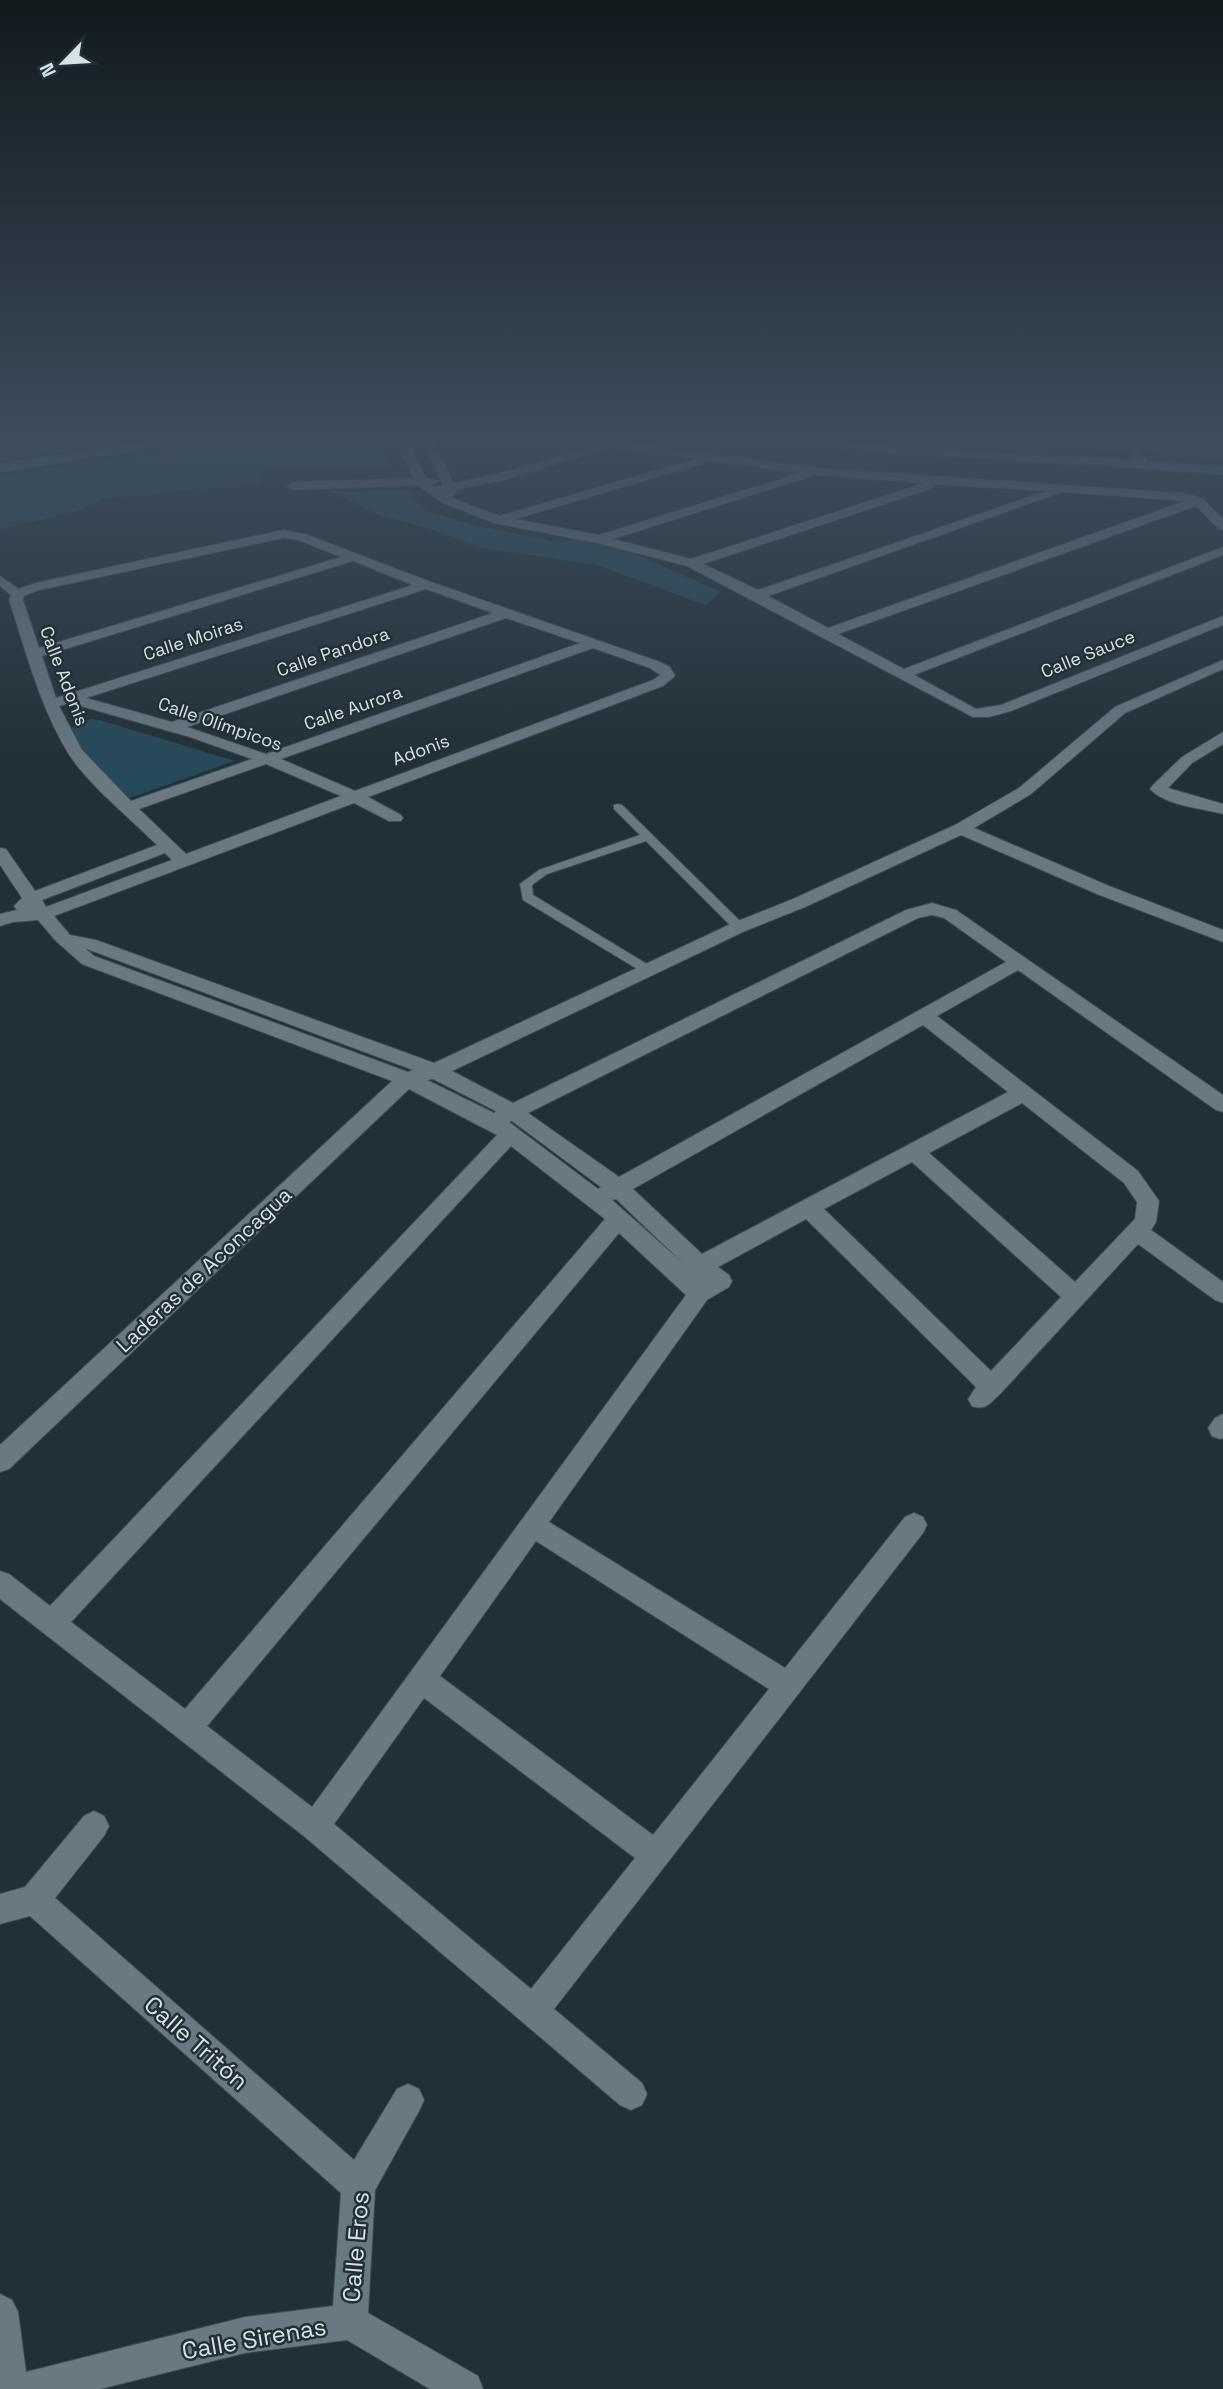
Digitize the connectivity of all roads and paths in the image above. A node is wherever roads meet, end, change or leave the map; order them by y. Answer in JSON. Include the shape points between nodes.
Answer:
{"nodes":[{"id":1,"x":215,"y":548,"type":"edge"},
{"id":2,"x":331,"y":548,"type":"edge"},
{"id":3,"x":635,"y":548,"type":"edge"},
{"id":4,"x":736,"y":548,"type":"edge"},
{"id":5,"x":892,"y":548,"type":"edge"},
{"id":6,"x":1064,"y":548,"type":"edge"},
{"id":7,"x":1223,"y":551,"type":"edge"},
{"id":8,"x":353,"y":557,"type":"junction"},
{"id":9,"x":692,"y":563,"type":"junction"},
{"id":10,"x":0,"y":580,"type":"edge"},
{"id":11,"x":426,"y":585,"type":"junction"},
{"id":12,"x":18,"y":594,"type":"junction"},
{"id":13,"x":757,"y":595,"type":"junction"},
{"id":14,"x":506,"y":614,"type":"junction"},
{"id":15,"x":1223,"y":620,"type":"edge"},
{"id":16,"x":824,"y":634,"type":"junction"},
{"id":17,"x":591,"y":644,"type":"junction"},
{"id":18,"x":33,"y":654,"type":"junction"},
{"id":19,"x":1223,"y":664,"type":"edge"},
{"id":20,"x":902,"y":674,"type":"junction"},
{"id":21,"x":70,"y":698,"type":"junction"},
{"id":22,"x":51,"y":704,"type":"junction"},
{"id":23,"x":172,"y":727,"type":"junction"},
{"id":24,"x":1223,"y":737,"type":"edge"},
{"id":25,"x":266,"y":759,"type":"junction"},
{"id":26,"x":355,"y":795,"type":"junction"},
{"id":27,"x":1221,"y":804,"type":"edge"},
{"id":28,"x":618,"y":807,"type":"dead end"},
{"id":29,"x":127,"y":808,"type":"junction"},
{"id":30,"x":395,"y":818,"type":"dead end"},
{"id":31,"x":961,"y":829,"type":"junction"},
{"id":32,"x":646,"y":836,"type":"junction"},
{"id":33,"x":166,"y":847,"type":"junction"},
{"id":34,"x":0,"y":853,"type":"edge"},
{"id":35,"x":184,"y":862,"type":"junction"},
{"id":36,"x":32,"y":898,"type":"junction"},
{"id":37,"x":43,"y":914,"type":"junction"},
{"id":38,"x":5,"y":918,"type":"edge"},
{"id":39,"x":739,"y":927,"type":"junction"},
{"id":40,"x":1223,"y":936,"type":"edge"},
{"id":41,"x":68,"y":940,"type":"junction"},
{"id":42,"x":1019,"y":962,"type":"junction"},
{"id":43,"x":648,"y":970,"type":"junction"},
{"id":44,"x":923,"y":1015,"type":"junction"},
{"id":45,"x":435,"y":1071,"type":"junction"},
{"id":46,"x":407,"y":1079,"type":"junction"},
{"id":47,"x":1023,"y":1093,"type":"junction"},
{"id":48,"x":1223,"y":1105,"type":"edge"},
{"id":49,"x":506,"y":1122,"type":"junction"},
{"id":50,"x":913,"y":1151,"type":"junction"},
{"id":51,"x":617,"y":1187,"type":"junction"},
{"id":52,"x":597,"y":1199,"type":"junction"},
{"id":53,"x":808,"y":1207,"type":"junction"},
{"id":54,"x":620,"y":1218,"type":"junction"},
{"id":55,"x":1136,"y":1231,"type":"junction"},
{"id":56,"x":699,"y":1265,"type":"junction"},
{"id":57,"x":689,"y":1286,"type":"junction"},
{"id":58,"x":1223,"y":1294,"type":"edge"},
{"id":59,"x":1076,"y":1296,"type":"junction"},
{"id":60,"x":0,"y":1461,"type":"edge"},
{"id":61,"x":532,"y":1525,"type":"junction"},
{"id":62,"x":914,"y":1525,"type":"dead end"},
{"id":63,"x":0,"y":1583,"type":"edge"},
{"id":64,"x":52,"y":1623,"type":"junction"},
{"id":65,"x":421,"y":1679,"type":"junction"},
{"id":66,"x":788,"y":1685,"type":"junction"},
{"id":67,"x":187,"y":1728,"type":"junction"},
{"id":68,"x":94,"y":1826,"type":"dead end"},
{"id":69,"x":315,"y":1827,"type":"junction"},
{"id":70,"x":655,"y":1855,"type":"junction"},
{"id":71,"x":34,"y":1900,"type":"junction"},
{"id":72,"x":0,"y":1909,"type":"edge"},
{"id":73,"x":533,"y":2011,"type":"junction"},
{"id":74,"x":631,"y":2094,"type":"dead end"},
{"id":75,"x":408,"y":2100,"type":"dead end"},
{"id":76,"x":358,"y":2186,"type":"junction"},
{"id":77,"x":0,"y":2312,"type":"edge"},
{"id":78,"x":350,"y":2322,"type":"junction"},
{"id":79,"x":10,"y":2389,"type":"edge"},
{"id":80,"x":28,"y":2389,"type":"edge"},
{"id":81,"x":466,"y":2389,"type":"edge"}],
"edges":[{"from":1,"to":12,"type":"street"},
{"from":2,"to":8,"type":"street"},
{"from":3,"to":9,"type":"street"},
{"from":4,"to":9,"type":"street"},
{"from":5,"to":13,"type":"street"},
{"from":6,"to":16,"type":"street"},
{"from":7,"to":20,"type":"street"},
{"from":8,"to":11,"type":"street"},
{"from":8,"to":18,"type":"street"},
{"from":9,"to":13,"type":"street"},
{"from":10,"to":12,"type":"street"},
{"from":11,"to":14,"type":"street"},
{"from":11,"to":21,"type":"street","name":"Calle Moiras"},
{"from":12,"to":18,"type":"street","name":"Calle Adonis"},
{"from":13,"to":16,"type":"street"},
{"from":14,"to":17,"type":"street"},
{"from":14,"to":23,"type":"street","name":"Calle Pandora"},
{"from":15,"to":20,"type":"street","name":"Calle Sauce","via":[[998,712],[966,711]]},
{"from":16,"to":20,"type":"street"},
{"from":17,"to":25,"type":"street","name":"Calle Aurora"},
{"from":17,"to":26,"type":"street","name":"Adonis","via":[[655,665],[668,673],[665,680]]},
{"from":18,"to":22,"type":"street","name":"Calle Adonis"},
{"from":19,"to":31,"type":"street","via":[[1121,710],[1025,791]]},
{"from":21,"to":22,"type":"street","name":"Calle Moiras"},
{"from":21,"to":23,"type":"street","name":"Calle Olímpicos"},
{"from":22,"to":29,"type":"street","name":"Calle Adonis","via":[[75,752]]},
{"from":23,"to":25,"type":"street","name":"Calle Olímpicos"},
{"from":24,"to":27,"type":"street","via":[[1193,755],[1158,786],[1168,795]]},
{"from":25,"to":26,"type":"street","name":"Calle Olímpicos"},
{"from":25,"to":29,"type":"street","name":"Calle Aurora"},
{"from":26,"to":30,"type":"street","name":"Calle Olímpicos"},
{"from":26,"to":35,"type":"street","name":"Adonis"},
{"from":28,"to":32,"type":"lane"},
{"from":29,"to":33,"type":"street","name":"Calle Adonis"},
{"from":31,"to":39,"type":"street"},
{"from":31,"to":40,"type":"street"},
{"from":32,"to":39,"type":"lane"},
{"from":32,"to":43,"type":"lane","via":[[543,872],[526,884],[525,891],[527,897]]},
{"from":33,"to":35,"type":"street","name":"Calle Adonis"},
{"from":33,"to":36,"type":"street"},
{"from":34,"to":36,"type":"street"},
{"from":35,"to":37,"type":"street","name":"Adonis"},
{"from":36,"to":37,"type":"street"},
{"from":36,"to":38,"type":"street"},
{"from":37,"to":38,"type":"street","name":"Adonis"},
{"from":37,"to":41,"type":"street"},
{"from":39,"to":43,"type":"street"},
{"from":41,"to":45,"type":"street","via":[[90,944]]},
{"from":41,"to":46,"type":"street","via":[[88,960]]},
{"from":42,"to":44,"type":"street"},
{"from":42,"to":48,"type":"street"},
{"from":42,"to":49,"type":"street","via":[[950,914],[932,909],[912,914]]},
{"from":43,"to":45,"type":"street"},
{"from":44,"to":47,"type":"street"},
{"from":44,"to":51,"type":"street"},
{"from":45,"to":46,"type":"street"},
{"from":45,"to":49,"type":"street"},
{"from":46,"to":49,"type":"street"},
{"from":46,"to":60,"type":"street","name":"Laderas de Aconcagua"},
{"from":47,"to":50,"type":"street"},
{"from":47,"to":55,"type":"street","via":[[1131,1177],[1148,1201],[1145,1222]]},
{"from":49,"to":51,"type":"street"},
{"from":49,"to":52,"type":"street"},
{"from":49,"to":64,"type":"street"},
{"from":50,"to":53,"type":"street"},
{"from":50,"to":59,"type":"street"},
{"from":51,"to":52,"type":"street"},
{"from":51,"to":56,"type":"street"},
{"from":52,"to":54,"type":"street"},
{"from":53,"to":56,"type":"street"},
{"from":53,"to":59,"type":"street","via":[[986,1393]]},
{"from":54,"to":57,"type":"street"},
{"from":54,"to":67,"type":"street"},
{"from":55,"to":58,"type":"street"},
{"from":55,"to":59,"type":"street"},
{"from":56,"to":57,"type":"street","via":[[721,1281]]},
{"from":57,"to":61,"type":"street"},
{"from":61,"to":65,"type":"street"},
{"from":61,"to":66,"type":"street"},
{"from":62,"to":66,"type":"street"},
{"from":63,"to":64,"type":"street"},
{"from":64,"to":67,"type":"street"},
{"from":65,"to":69,"type":"street"},
{"from":65,"to":70,"type":"street"},
{"from":66,"to":70,"type":"street"},
{"from":67,"to":69,"type":"street"},
{"from":68,"to":71,"type":"street"},
{"from":69,"to":73,"type":"street"},
{"from":70,"to":73,"type":"street"},
{"from":71,"to":72,"type":"street"},
{"from":71,"to":76,"type":"street","name":"Calle Tritón"},
{"from":73,"to":74,"type":"street"},
{"from":75,"to":76,"type":"street","name":"Calle Eros"},
{"from":76,"to":78,"type":"street","name":"Calle Eros"},
{"from":77,"to":79,"type":"street"},
{"from":78,"to":80,"type":"street","name":"Calle Sirenas","via":[[245,2335]]},
{"from":78,"to":81,"type":"street","name":"Calle Sirenas"}]}
